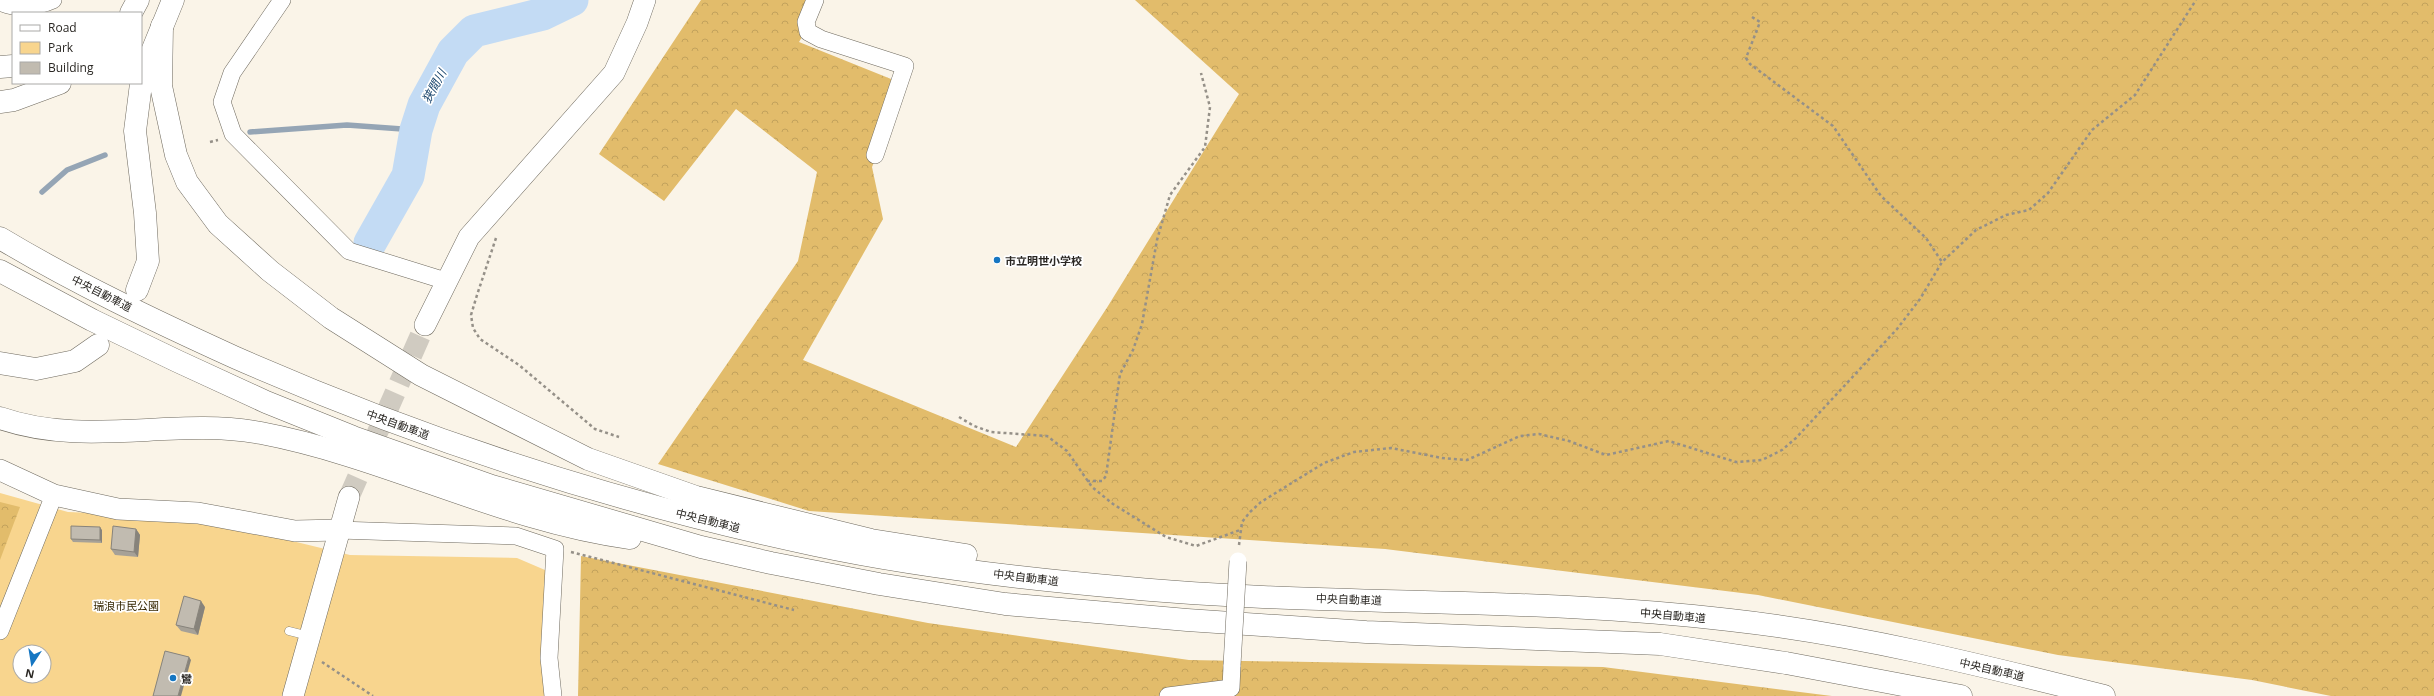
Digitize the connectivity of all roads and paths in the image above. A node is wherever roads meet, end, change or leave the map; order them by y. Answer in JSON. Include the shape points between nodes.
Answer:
{"nodes":[{"id":1,"x":53,"y":0,"type":"edge"},
{"id":2,"x":138,"y":0,"type":"edge"},
{"id":3,"x":173,"y":0,"type":"edge"},
{"id":4,"x":282,"y":0,"type":"edge"},
{"id":5,"x":645,"y":0,"type":"edge"},
{"id":6,"x":815,"y":0,"type":"edge"},
{"id":7,"x":2196,"y":0,"type":"edge"},
{"id":8,"x":0,"y":2,"type":"edge"},
{"id":9,"x":132,"y":12,"type":"edge"},
{"id":10,"x":1752,"y":17,"type":"dead end"},
{"id":11,"x":162,"y":26,"type":"junction"},
{"id":12,"x":12,"y":66,"type":"edge"},
{"id":13,"x":0,"y":67,"type":"edge"},
{"id":14,"x":1201,"y":73,"type":"dead end"},
{"id":15,"x":142,"y":76,"type":"edge"},
{"id":16,"x":57,"y":84,"type":"edge"},
{"id":17,"x":141,"y":84,"type":"edge"},
{"id":18,"x":0,"y":102,"type":"edge"},
{"id":19,"x":875,"y":154,"type":"dead end"},
{"id":20,"x":498,"y":234,"type":"dead end"},
{"id":21,"x":0,"y":238,"type":"edge"},
{"id":22,"x":1942,"y":262,"type":"junction"},
{"id":23,"x":0,"y":270,"type":"edge"},
{"id":24,"x":446,"y":281,"type":"junction"},
{"id":25,"x":137,"y":290,"type":"dead end"},
{"id":26,"x":425,"y":325,"type":"tunnel mouth"},
{"id":27,"x":98,"y":345,"type":"dead end"},
{"id":28,"x":0,"y":362,"type":"edge"},
{"id":29,"x":959,"y":417,"type":"dead end"},
{"id":30,"x":0,"y":418,"type":"edge"},
{"id":31,"x":619,"y":437,"type":"dead end"},
{"id":32,"x":0,"y":470,"type":"edge"},
{"id":33,"x":1087,"y":481,"type":"junction"},
{"id":34,"x":54,"y":495,"type":"junction"},
{"id":35,"x":349,"y":497,"type":"tunnel mouth"},
{"id":36,"x":339,"y":530,"type":"junction"},
{"id":37,"x":1240,"y":530,"type":"junction"},
{"id":38,"x":701,"y":547,"type":"junction"},
{"id":39,"x":555,"y":549,"type":"junction"},
{"id":40,"x":1238,"y":561,"type":"joint"},
{"id":41,"x":1039,"y":579,"type":"junction"},
{"id":42,"x":794,"y":610,"type":"dead end"},
{"id":43,"x":0,"y":631,"type":"edge"},
{"id":44,"x":289,"y":631,"type":"dead end"},
{"id":45,"x":310,"y":636,"type":"junction"},
{"id":46,"x":318,"y":660,"type":"dead end"},
{"id":47,"x":294,"y":696,"type":"edge"},
{"id":48,"x":373,"y":696,"type":"edge"},
{"id":49,"x":553,"y":696,"type":"edge"},
{"id":50,"x":1168,"y":696,"type":"edge"},
{"id":51,"x":1961,"y":696,"type":"edge"},
{"id":52,"x":2104,"y":696,"type":"edge"}],
"edges":[{"from":1,"to":8,"type":"street","via":[[34,6]]},
{"from":2,"to":9,"type":"highway"},
{"from":3,"to":11,"type":"highway"},
{"from":4,"to":24,"type":"street","via":[[232,73],[222,102],[233,134],[349,252]]},
{"from":5,"to":24,"type":"street","via":[[614,72],[469,237]]},
{"from":6,"to":19,"type":"street","via":[[806,22],[808,32],[821,39],[905,66]]},
{"from":7,"to":22,"type":"path","via":[[2135,96],[2092,130],[2048,193],[2029,210],[2006,215],[1976,230]]},
{"from":10,"to":22,"type":"path","via":[[1760,22],[1746,58],[1750,64],[1833,126],[1881,196],[1926,238]]},
{"from":11,"to":15,"type":"highway"},
{"from":11,"to":41,"type":"highway","via":[[161,86],[176,155],[187,182],[218,224],[270,271],[331,318],[421,375],[588,459],[696,497],[871,540],[1022,564]]},
{"from":12,"to":13,"type":"highway"},
{"from":14,"to":33,"type":"path","via":[[1210,107],[1205,147],[1170,195],[1157,240],[1142,324],[1133,350],[1120,374],[1106,476],[1102,481]]},
{"from":16,"to":18,"type":"highway","via":[[14,100]]},
{"from":17,"to":25,"type":"highway","via":[[135,131],[148,261]]},
{"from":20,"to":31,"type":"path","via":[[476,295],[472,315],[473,328],[480,339],[519,365],[595,429]]},
{"from":21,"to":41,"type":"highway","name":"中央自動車道","via":[[189,337],[359,409],[470,450],[676,512],[819,546],[929,565]]},
{"from":22,"to":37,"type":"path","via":[[1920,299],[1897,330],[1796,438],[1782,450],[1762,460],[1736,462],[1669,441],[1606,455],[1569,441],[1539,434],[1520,436],[1467,460],[1391,448],[1354,452],[1324,463],[1261,502],[1250,512]]},
{"from":23,"to":38,"type":"highway","via":[[92,320],[177,361],[266,402],[353,437],[492,486]]},
{"from":24,"to":26,"type":"street"},
{"from":27,"to":28,"type":"highway","via":[[75,361],[36,369]]},
{"from":29,"to":33,"type":"path","via":[[991,432],[1047,436],[1067,451]]},
{"from":30,"to":38,"type":"highway","via":[[19,425],[77,433],[210,428],[261,433],[341,452],[404,476],[534,517],[597,533]]},
{"from":32,"to":34,"type":"street"},
{"from":33,"to":37,"type":"path","via":[[1113,504],[1166,537],[1181,543],[1196,546]]},
{"from":34,"to":36,"type":"street","via":[[118,509],[198,513],[295,531]]},
{"from":34,"to":43,"type":"street"},
{"from":35,"to":36,"type":"street"},
{"from":36,"to":39,"type":"street","via":[[516,536]]},
{"from":36,"to":45,"type":"street"},
{"from":37,"to":40,"type":"path"},
{"from":38,"to":51,"type":"highway","via":[[871,582],[1005,604],[1335,630],[1660,644],[1786,663]]},
{"from":39,"to":42,"type":"path"},
{"from":39,"to":49,"type":"street","via":[[550,637]]},
{"from":40,"to":50,"type":"street","bridge":true,"via":[[1231,688]]},
{"from":41,"to":52,"type":"highway","name":"中央自動車道","via":[[1133,589],[1604,609],[1732,620],[1895,646]]},
{"from":44,"to":45,"type":"lane"},
{"from":45,"to":47,"type":"street"},
{"from":46,"to":48,"type":"path"}]}
